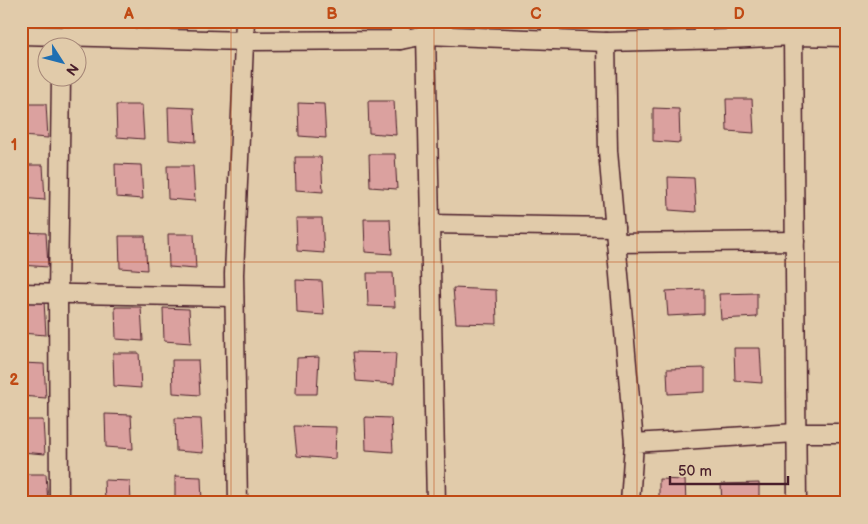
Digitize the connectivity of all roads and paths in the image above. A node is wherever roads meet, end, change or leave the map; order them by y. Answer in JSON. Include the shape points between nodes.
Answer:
{"nodes":[{"id":1,"x":245,"y":21,"type":"edge"},
{"id":2,"x":400,"y":21,"type":"edge"},
{"id":3,"x":551,"y":21,"type":"edge"},
{"id":4,"x":703,"y":30,"type":"edge"},
{"id":5,"x":844,"y":32,"type":"edge"},
{"id":6,"x":21,"y":35,"type":"edge"},
{"id":7,"x":426,"y":35,"type":"junction"},
{"id":8,"x":793,"y":36,"type":"junction"},
{"id":9,"x":38,"y":38,"type":"edge"},
{"id":10,"x":400,"y":40,"type":"junction"},
{"id":11,"x":551,"y":40,"type":"junction"},
{"id":12,"x":245,"y":41,"type":"junction"},
{"id":13,"x":88,"y":42,"type":"edge"},
{"id":14,"x":606,"y":42,"type":"junction"},
{"id":15,"x":61,"y":88,"type":"edge"},
{"id":16,"x":430,"y":224,"type":"junction"},
{"id":17,"x":615,"y":235,"type":"junction"},
{"id":18,"x":795,"y":241,"type":"junction"},
{"id":19,"x":21,"y":293,"type":"edge"},
{"id":20,"x":58,"y":294,"type":"junction"},
{"id":21,"x":234,"y":297,"type":"junction"},
{"id":22,"x":796,"y":432,"type":"junction"},
{"id":23,"x":847,"y":433,"type":"edge"},
{"id":24,"x":634,"y":444,"type":"junction"},
{"id":25,"x":59,"y":503,"type":"edge"},
{"id":26,"x":238,"y":503,"type":"edge"},
{"id":27,"x":436,"y":503,"type":"edge"},
{"id":28,"x":630,"y":503,"type":"edge"},
{"id":29,"x":796,"y":503,"type":"edge"}],
"edges":[{"from":1,"to":12,"type":"street"},
{"from":2,"to":10,"type":"street"},
{"from":3,"to":11,"type":"street"},
{"from":4,"to":8,"type":"street","via":[[728,39]]},
{"from":4,"to":14,"type":"street"},
{"from":5,"to":8,"type":"street"},
{"from":6,"to":9,"type":"street"},
{"from":7,"to":10,"type":"street"},
{"from":7,"to":11,"type":"street"},
{"from":7,"to":16,"type":"street"},
{"from":8,"to":18,"type":"street"},
{"from":10,"to":12,"type":"street"},
{"from":11,"to":14,"type":"street"},
{"from":12,"to":13,"type":"street"},
{"from":12,"to":21,"type":"street"},
{"from":14,"to":17,"type":"street","via":[[608,151]]},
{"from":15,"to":20,"type":"street"},
{"from":16,"to":17,"type":"street"},
{"from":16,"to":27,"type":"street"},
{"from":17,"to":18,"type":"street"},
{"from":17,"to":24,"type":"street"},
{"from":18,"to":22,"type":"street"},
{"from":19,"to":20,"type":"street"},
{"from":20,"to":21,"type":"street"},
{"from":20,"to":25,"type":"street"},
{"from":21,"to":26,"type":"street"},
{"from":22,"to":23,"type":"street"},
{"from":22,"to":24,"type":"street"},
{"from":22,"to":29,"type":"street"},
{"from":24,"to":28,"type":"street"}]}
